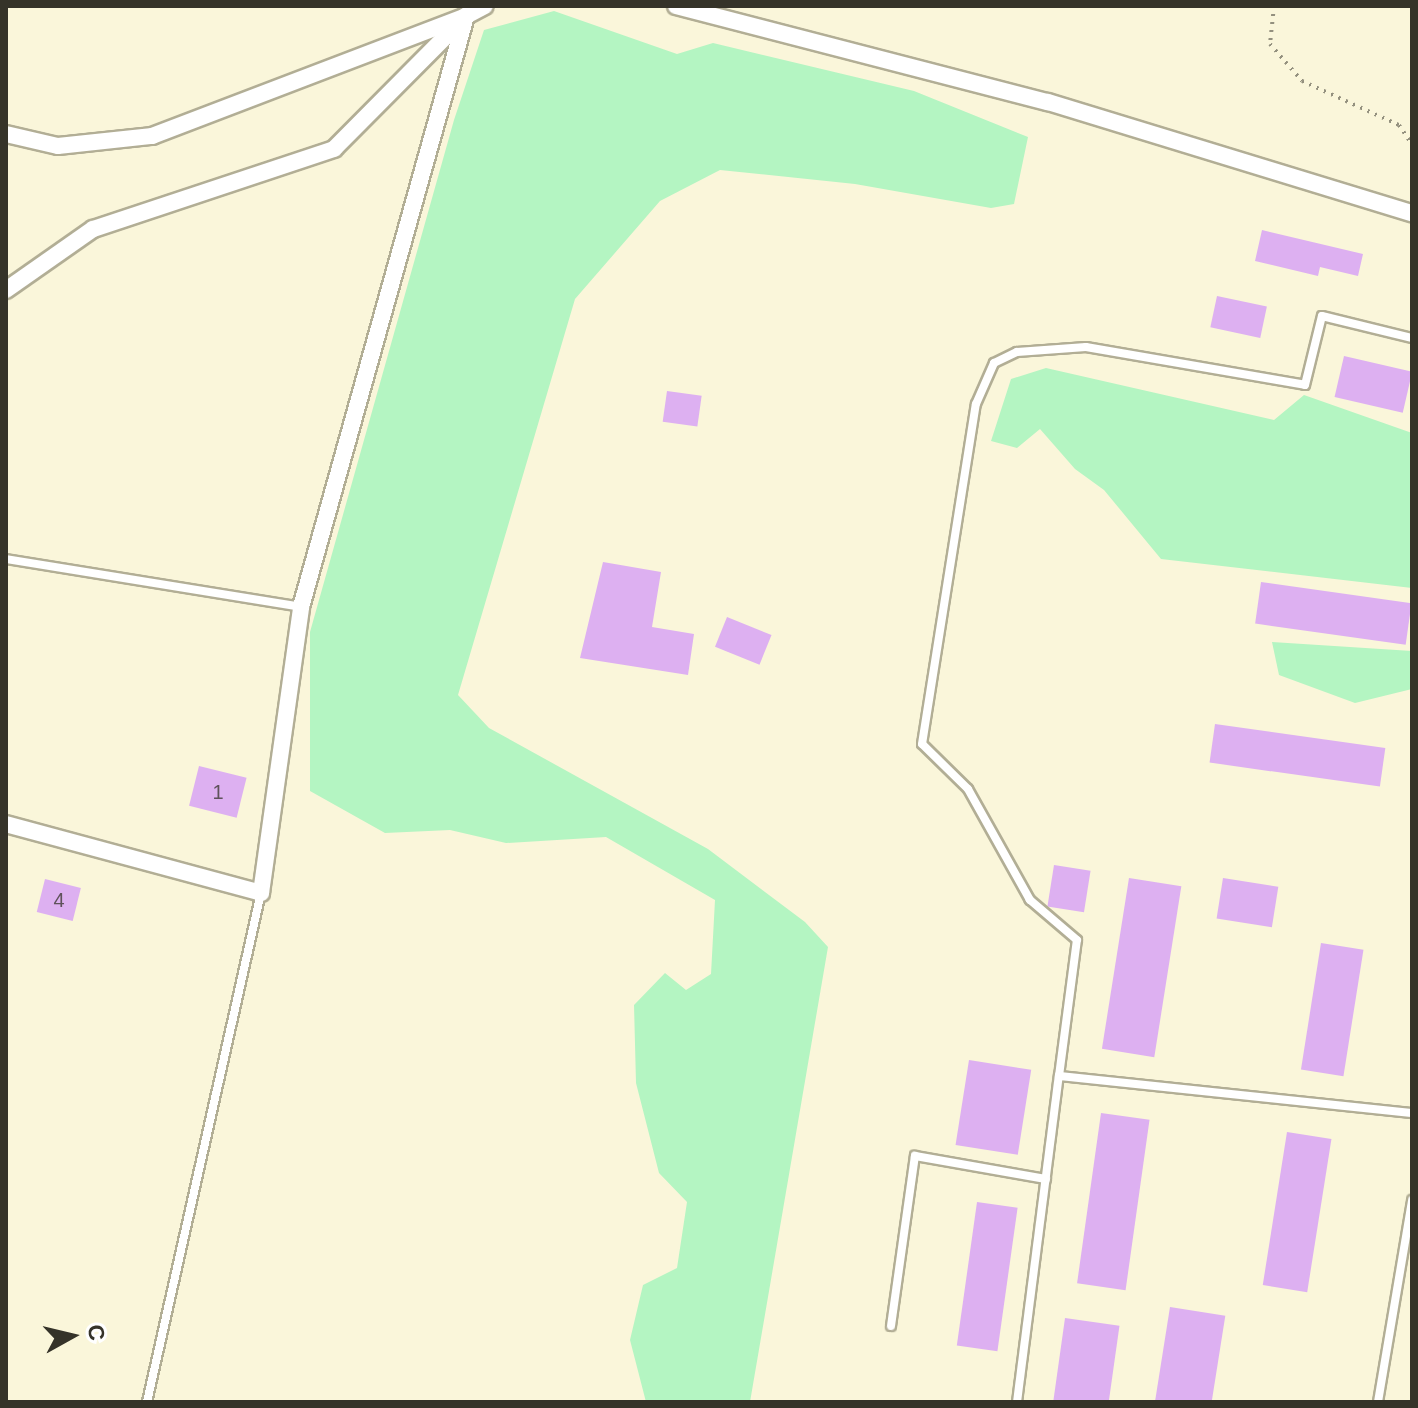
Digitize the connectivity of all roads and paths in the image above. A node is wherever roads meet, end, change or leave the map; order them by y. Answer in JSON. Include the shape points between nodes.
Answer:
{"nodes":[{"id":1,"x":485,"y":6,"type":"edge"},
{"id":2,"x":676,"y":6,"type":"edge"},
{"id":3,"x":1274,"y":6,"type":"edge"},
{"id":4,"x":466,"y":16,"type":"junction"},
{"id":5,"x":6,"y":134,"type":"edge"},
{"id":6,"x":1412,"y":144,"type":"edge"},
{"id":7,"x":1412,"y":213,"type":"edge"},
{"id":8,"x":6,"y":290,"type":"edge"},
{"id":9,"x":1412,"y":338,"type":"edge"},
{"id":10,"x":6,"y":559,"type":"edge"},
{"id":11,"x":301,"y":607,"type":"junction"},
{"id":12,"x":6,"y":824,"type":"edge"},
{"id":13,"x":261,"y":893,"type":"junction"},
{"id":14,"x":1059,"y":1076,"type":"junction"},
{"id":15,"x":1412,"y":1113,"type":"edge"},
{"id":16,"x":1046,"y":1179,"type":"junction"},
{"id":17,"x":1412,"y":1200,"type":"edge"},
{"id":18,"x":891,"y":1326,"type":"dead end"},
{"id":19,"x":147,"y":1402,"type":"edge"},
{"id":20,"x":1017,"y":1402,"type":"edge"},
{"id":21,"x":1378,"y":1402,"type":"edge"}],
"edges":[{"from":1,"to":4,"type":"street"},
{"from":2,"to":7,"type":"street","via":[[1048,102]]},
{"from":3,"to":6,"type":"path","via":[[1270,44],[1302,81],[1399,125]]},
{"from":4,"to":5,"type":"street","via":[[152,136],[58,146]]},
{"from":4,"to":8,"type":"street","via":[[334,149],[93,229]]},
{"from":4,"to":11,"type":"street"},
{"from":9,"to":14,"type":"lane","via":[[1322,316],[1305,385],[1086,347],[1017,352],[994,363],[976,404],[922,744],[968,789],[1030,900],[1077,940]]},
{"from":10,"to":11,"type":"lane"},
{"from":11,"to":13,"type":"street"},
{"from":12,"to":13,"type":"street"},
{"from":13,"to":19,"type":"lane"},
{"from":14,"to":15,"type":"lane"},
{"from":14,"to":16,"type":"lane"},
{"from":16,"to":18,"type":"lane","via":[[915,1156]]},
{"from":16,"to":20,"type":"lane"},
{"from":17,"to":21,"type":"lane"}]}
